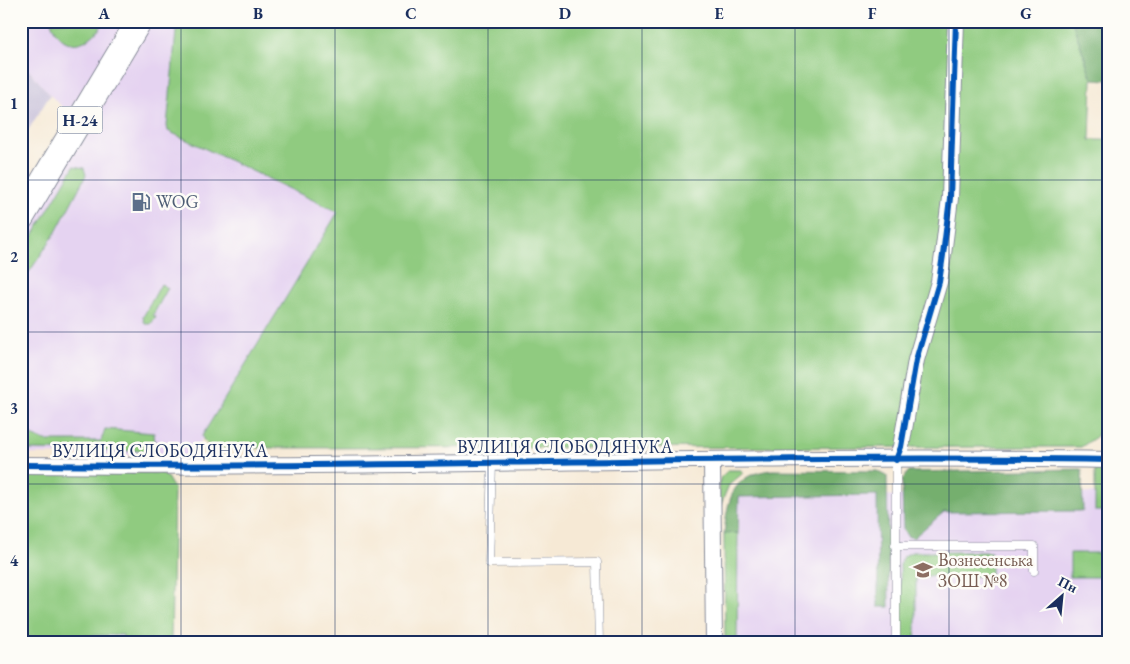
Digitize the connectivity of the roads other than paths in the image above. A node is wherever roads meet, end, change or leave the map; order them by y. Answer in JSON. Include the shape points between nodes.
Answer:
{"nodes":[{"id":1,"x":139,"y":21,"type":"edge"},
{"id":2,"x":956,"y":21,"type":"edge"},
{"id":3,"x":21,"y":218,"type":"edge"},
{"id":4,"x":896,"y":460,"type":"junction"},
{"id":5,"x":1109,"y":460,"type":"edge"},
{"id":6,"x":712,"y":461,"type":"junction"},
{"id":7,"x":492,"y":462,"type":"junction"},
{"id":8,"x":21,"y":466,"type":"edge"},
{"id":9,"x":895,"y":546,"type":"junction"},
{"id":10,"x":1034,"y":571,"type":"dead end"},
{"id":11,"x":55,"y":643,"type":"edge"},
{"id":12,"x":106,"y":643,"type":"edge"},
{"id":13,"x":599,"y":643,"type":"edge"},
{"id":14,"x":714,"y":643,"type":"edge"},
{"id":15,"x":896,"y":643,"type":"edge"}],
"edges":[{"from":1,"to":3,"type":"main road","number":"Н-24"},
{"from":2,"to":4,"type":"street","via":[[950,198],[943,255],[939,282],[916,360]]},
{"from":4,"to":5,"type":"street","name":"ВУЛИЦЯ СЛОБОДЯНУКА"},
{"from":4,"to":6,"type":"street","name":"ВУЛИЦЯ СЛОБОДЯНУКА"},
{"from":4,"to":9,"type":"lane"},
{"from":6,"to":7,"type":"street","name":"ВУЛИЦЯ СЛОБОДЯНУКА"},
{"from":6,"to":14,"type":"street"},
{"from":7,"to":8,"type":"street","name":"ВУЛИЦЯ СЛОБОДЯНУКА"},
{"from":7,"to":13,"type":"lane","via":[[489,563],[598,562]]},
{"from":9,"to":10,"type":"lane","via":[[1034,546]]},
{"from":9,"to":15,"type":"lane"},
{"from":11,"to":12,"type":"lane"}]}
